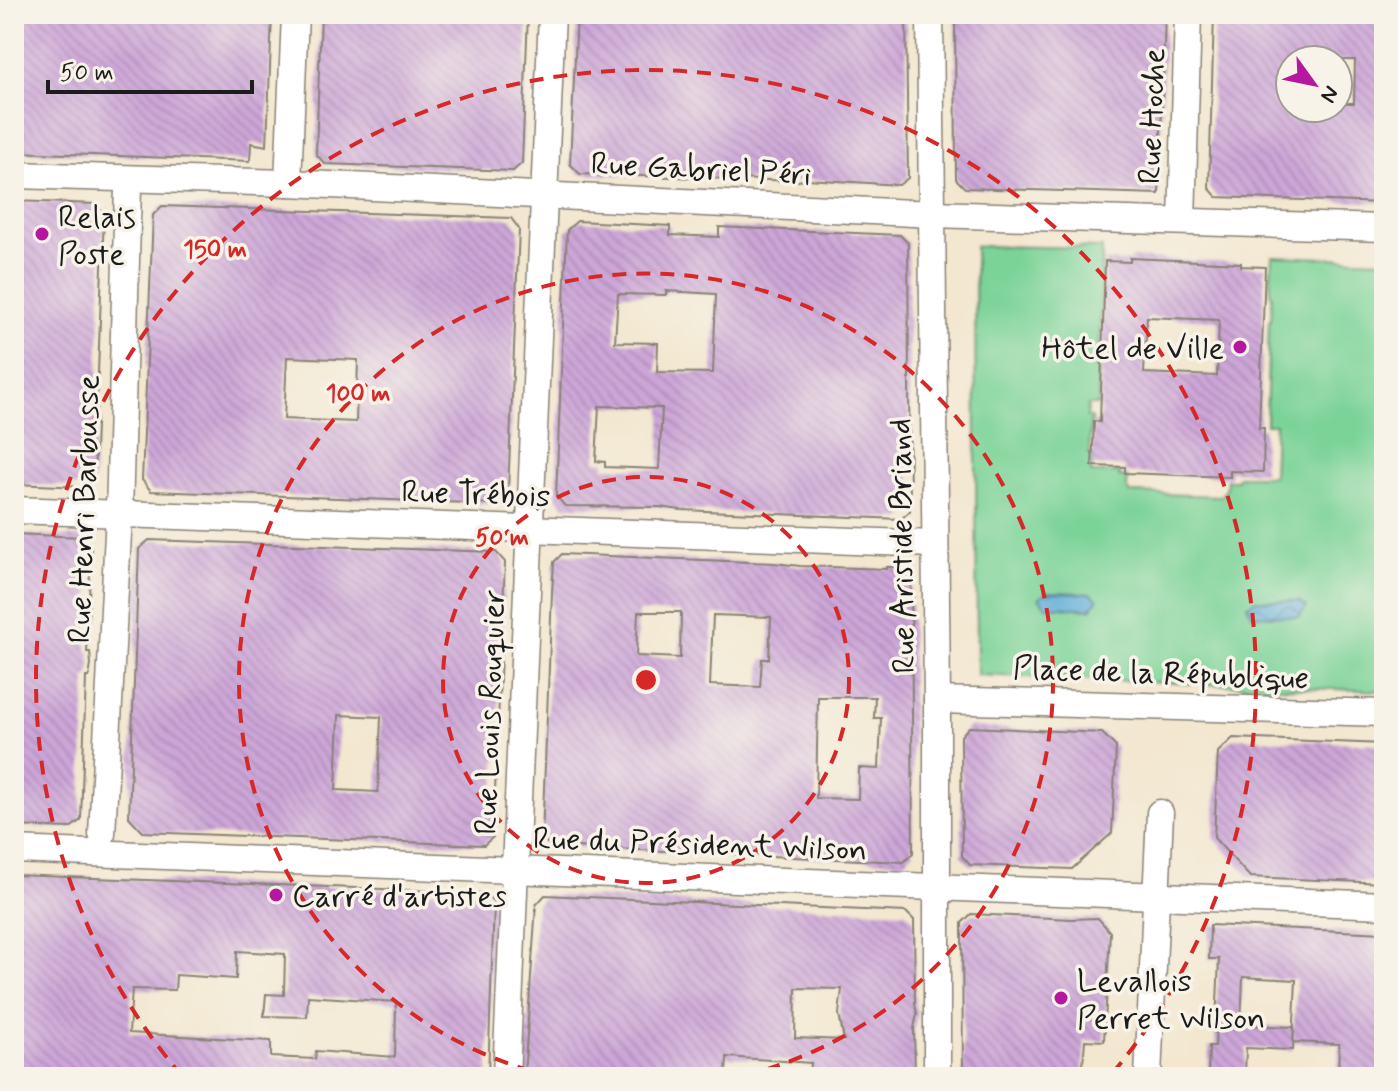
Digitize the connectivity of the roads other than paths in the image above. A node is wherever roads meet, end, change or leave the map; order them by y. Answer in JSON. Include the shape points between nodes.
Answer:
{"nodes":[{"id":1,"x":295,"y":14,"type":"edge"},
{"id":2,"x":552,"y":14,"type":"edge"},
{"id":3,"x":930,"y":14,"type":"edge"},
{"id":4,"x":1188,"y":14,"type":"edge"},
{"id":5,"x":14,"y":175,"type":"edge"},
{"id":6,"x":288,"y":183,"type":"junction"},
{"id":7,"x":128,"y":187,"type":"dead end"},
{"id":8,"x":545,"y":194,"type":"junction"},
{"id":9,"x":933,"y":214,"type":"junction"},
{"id":10,"x":1182,"y":221,"type":"junction"},
{"id":11,"x":1384,"y":228,"type":"edge"},
{"id":12,"x":14,"y":510,"type":"edge"},
{"id":13,"x":119,"y":515,"type":"junction"},
{"id":14,"x":530,"y":529,"type":"junction"},
{"id":15,"x":935,"y":544,"type":"junction"},
{"id":16,"x":937,"y":700,"type":"junction"},
{"id":17,"x":1384,"y":713,"type":"edge"},
{"id":18,"x":1160,"y":813,"type":"dead end"},
{"id":19,"x":102,"y":834,"type":"dead end"},
{"id":20,"x":14,"y":850,"type":"edge"},
{"id":21,"x":516,"y":869,"type":"junction"},
{"id":22,"x":935,"y":888,"type":"junction"},
{"id":23,"x":1156,"y":897,"type":"junction"},
{"id":24,"x":1384,"y":905,"type":"edge"},
{"id":25,"x":506,"y":1077,"type":"edge"},
{"id":26,"x":937,"y":1077,"type":"edge"},
{"id":27,"x":1148,"y":1077,"type":"edge"}],
"edges":[{"from":1,"to":6,"type":"street"},
{"from":2,"to":8,"type":"street","name":"Rue Louis Rouquier"},
{"from":3,"to":9,"type":"street","name":"Rue Aristide Briand"},
{"from":4,"to":10,"type":"street","name":"Rue Hoche"},
{"from":5,"to":6,"type":"street","name":"Rue Gabriel Péri"},
{"from":6,"to":8,"type":"street","name":"Rue Gabriel Péri"},
{"from":7,"to":13,"type":"street","name":"Rue Henri Barbusse"},
{"from":8,"to":9,"type":"street","name":"Rue Gabriel Péri"},
{"from":8,"to":14,"type":"street","name":"Rue Louis Rouquier"},
{"from":9,"to":10,"type":"street","name":"Rue Gabriel Péri"},
{"from":9,"to":15,"type":"street","name":"Rue Aristide Briand"},
{"from":10,"to":11,"type":"street","name":"Rue Gabriel Péri"},
{"from":12,"to":13,"type":"street","name":"Rue Trébois"},
{"from":13,"to":14,"type":"street","name":"Rue Trébois"},
{"from":13,"to":19,"type":"street","name":"Rue Henri Barbusse"},
{"from":14,"to":15,"type":"street","name":"Rue Trébois"},
{"from":14,"to":21,"type":"street","name":"Rue Louis Rouquier"},
{"from":15,"to":16,"type":"street","name":"Rue Aristide Briand"},
{"from":16,"to":17,"type":"street","name":"Place de la République"},
{"from":16,"to":22,"type":"street","name":"Rue Aristide Briand"},
{"from":18,"to":23,"type":"street"},
{"from":20,"to":21,"type":"street","name":"Rue du Président Wilson"},
{"from":21,"to":22,"type":"street","name":"Rue du Président Wilson"},
{"from":21,"to":25,"type":"street","name":"Rue Louis Rouquier"},
{"from":22,"to":23,"type":"street","name":"Rue du Président Wilson"},
{"from":22,"to":26,"type":"street","name":"Rue Aristide Briand"},
{"from":23,"to":24,"type":"street","name":"Rue du Président Wilson"},
{"from":23,"to":27,"type":"street"}]}
